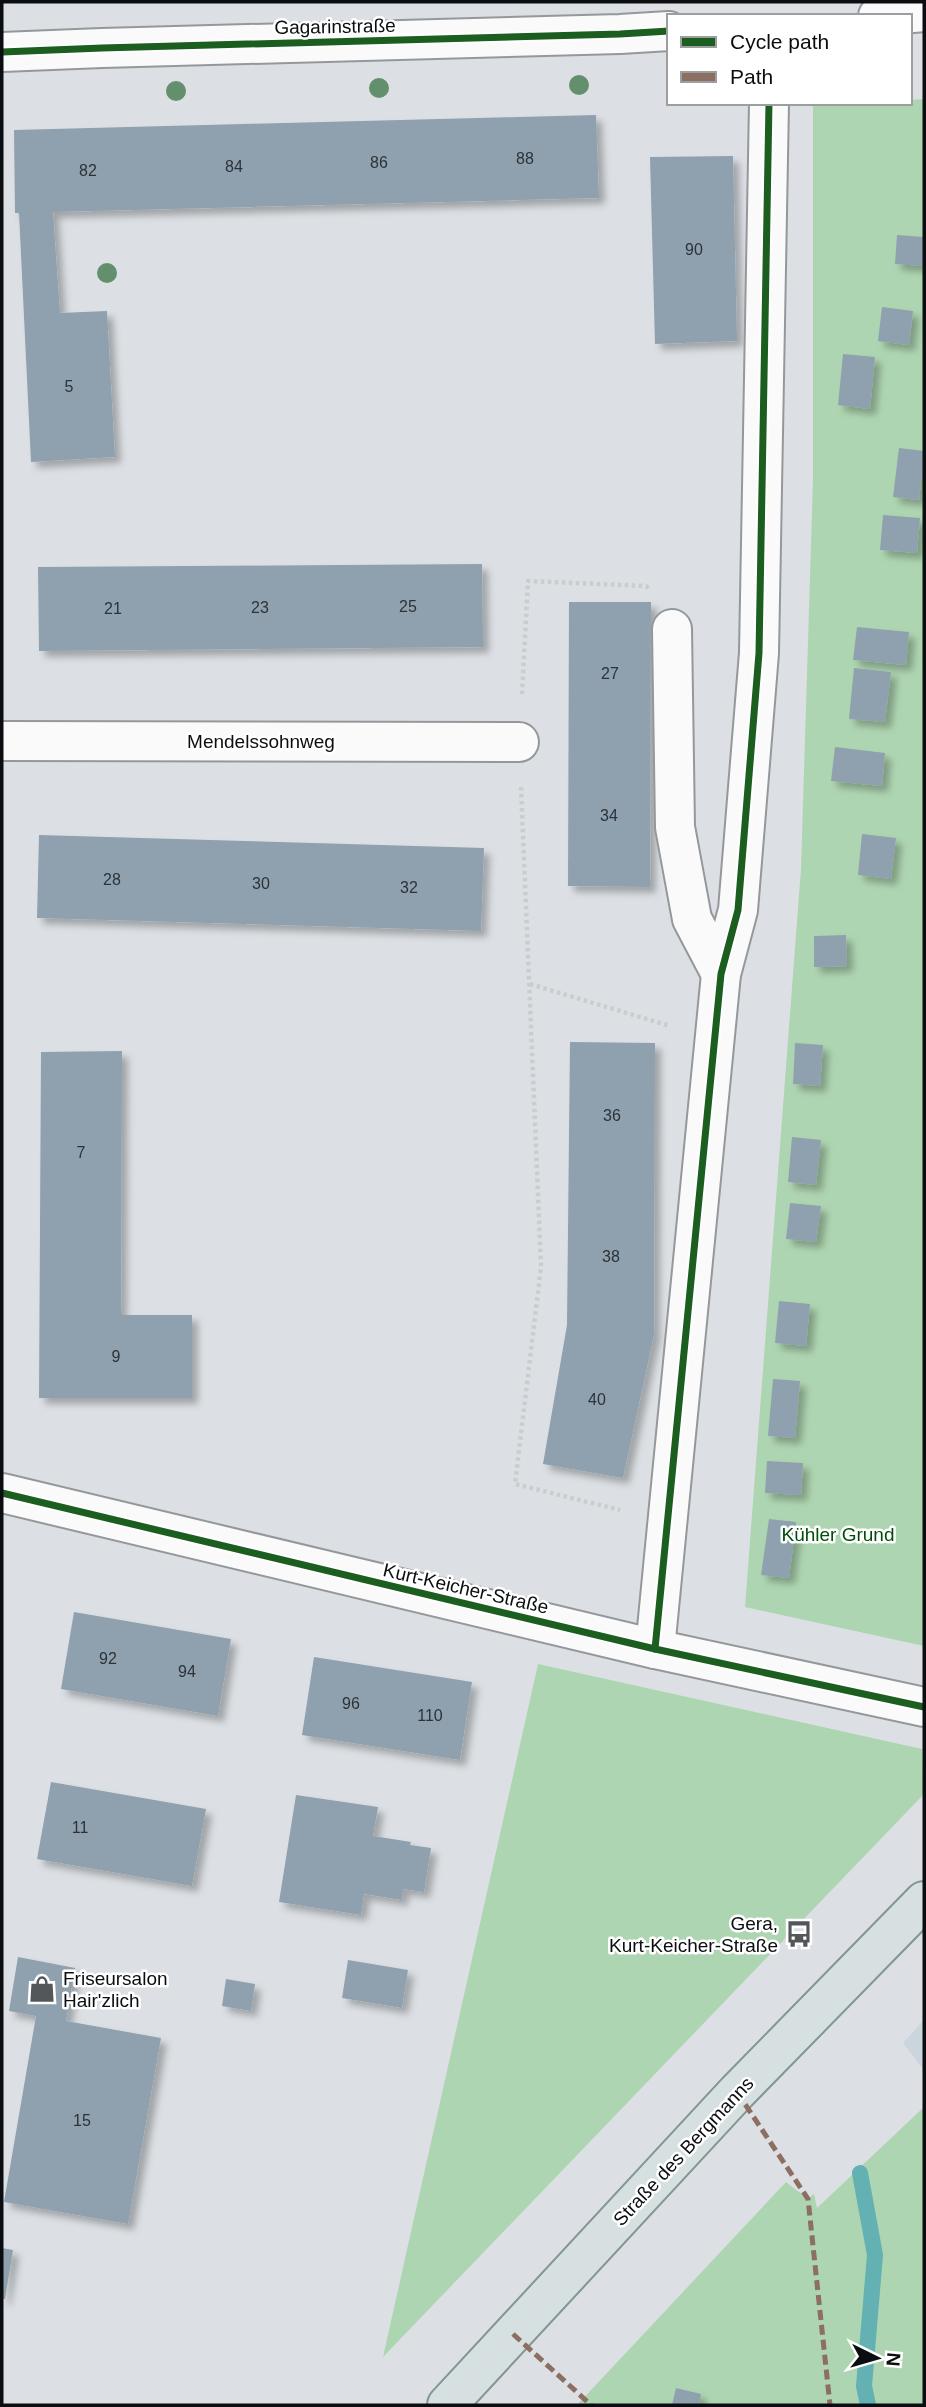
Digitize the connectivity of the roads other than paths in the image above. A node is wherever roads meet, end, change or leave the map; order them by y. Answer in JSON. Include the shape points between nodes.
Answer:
{"nodes":[{"id":1,"x":924,"y":12,"type":"edge"},
{"id":2,"x":901,"y":14,"type":"edge"},
{"id":3,"x":667,"y":31,"type":"edge"},
{"id":4,"x":2,"y":52,"type":"edge"},
{"id":5,"x":769,"y":105,"type":"edge"},
{"id":6,"x":672,"y":629,"type":"road end"},
{"id":7,"x":2,"y":741,"type":"edge"},
{"id":8,"x":520,"y":741,"type":"road end"},
{"id":9,"x":721,"y":974,"type":"junction"},
{"id":10,"x":2,"y":1493,"type":"edge"},
{"id":11,"x":655,"y":1649,"type":"junction"},
{"id":12,"x":924,"y":1707,"type":"edge"},
{"id":13,"x":924,"y":1901,"type":"edge"},
{"id":14,"x":447,"y":2405,"type":"edge"}],
"edges":[{"from":1,"to":2,"type":"street"},
{"from":3,"to":4,"type":"street","name":"Gagarinstraße"},
{"from":5,"to":9,"type":"street","via":[[759,653],[738,910]]},
{"from":6,"to":9,"type":"street","via":[[675,827],[692,919]]},
{"from":7,"to":8,"type":"street","name":"Mendelssohnweg"},
{"from":9,"to":11,"type":"street"},
{"from":10,"to":11,"type":"street","name":"Kurt-Keicher-Straße"},
{"from":11,"to":12,"type":"street","name":"Kurt-Keicher-Straße"},
{"from":13,"to":14,"type":"main road","name":"Straße des Bergmanns","via":[[737,2092]]}]}
